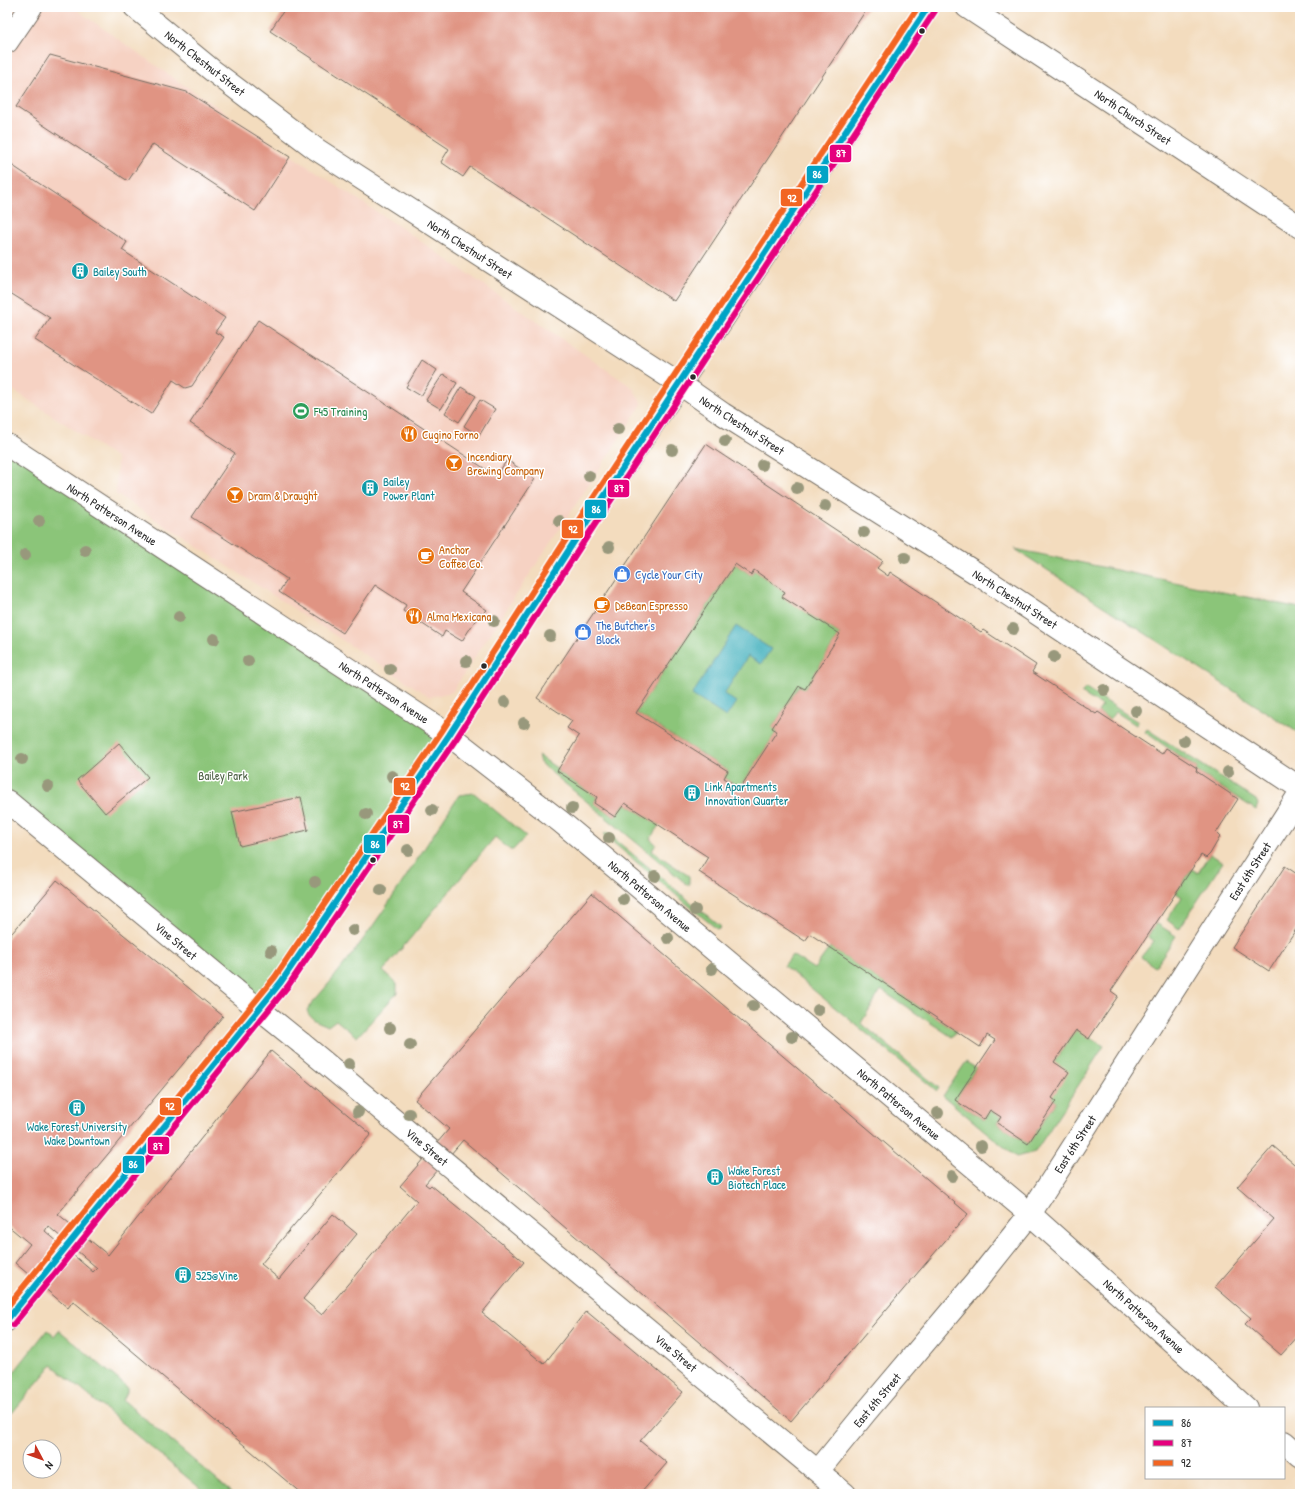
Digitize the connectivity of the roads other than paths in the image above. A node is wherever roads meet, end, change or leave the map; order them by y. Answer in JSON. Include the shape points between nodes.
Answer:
{"nodes":[{"id":1,"x":31,"y":7,"type":"edge"},
{"id":2,"x":135,"y":7,"type":"edge"},
{"id":3,"x":928,"y":7,"type":"edge"},
{"id":4,"x":967,"y":7,"type":"edge"},
{"id":5,"x":7,"y":42,"type":"edge"},
{"id":6,"x":1300,"y":227,"type":"edge"},
{"id":7,"x":715,"y":331,"type":"tunnel mouth"},
{"id":8,"x":685,"y":376,"type":"junction"},
{"id":9,"x":7,"y":445,"type":"edge"},
{"id":10,"x":449,"y":735,"type":"junction"},
{"id":11,"x":1300,"y":788,"type":"edge"},
{"id":12,"x":1300,"y":793,"type":"edge"},
{"id":13,"x":7,"y":801,"type":"edge"},
{"id":14,"x":1030,"y":1214,"type":"junction"},
{"id":15,"x":7,"y":1320,"type":"edge"},
{"id":16,"x":1245,"y":1407,"type":"edge"},
{"id":17,"x":1285,"y":1443,"type":"edge"},
{"id":18,"x":1300,"y":1456,"type":"edge"},
{"id":19,"x":818,"y":1471,"type":"junction"},
{"id":20,"x":845,"y":1494,"type":"edge"}],
"edges":[{"from":1,"to":5,"type":"street"},
{"from":2,"to":8,"type":"street","name":"North Chestnut Street","via":[[316,148]]},
{"from":3,"to":7,"type":"street"},
{"from":4,"to":6,"type":"street","name":"North Church Street"},
{"from":8,"to":10,"type":"street"},
{"from":8,"to":11,"type":"street","name":"North Chestnut Street","via":[[730,418],[976,573]]},
{"from":9,"to":10,"type":"street","name":"North Patterson Avenue"},
{"from":10,"to":14,"type":"street","name":"North Patterson Avenue","via":[[561,822]]},
{"from":10,"to":15,"type":"street","via":[[281,982]]},
{"from":12,"to":14,"type":"street","name":"East 6th Street"},
{"from":13,"to":19,"type":"street","name":"Vine Street","bridge":true},
{"from":14,"to":16,"type":"street","name":"North Patterson Avenue"},
{"from":14,"to":19,"type":"street","name":"East 6th Street"},
{"from":17,"to":18,"type":"street"},
{"from":19,"to":20,"type":"street","name":"Vine Street"}]}
